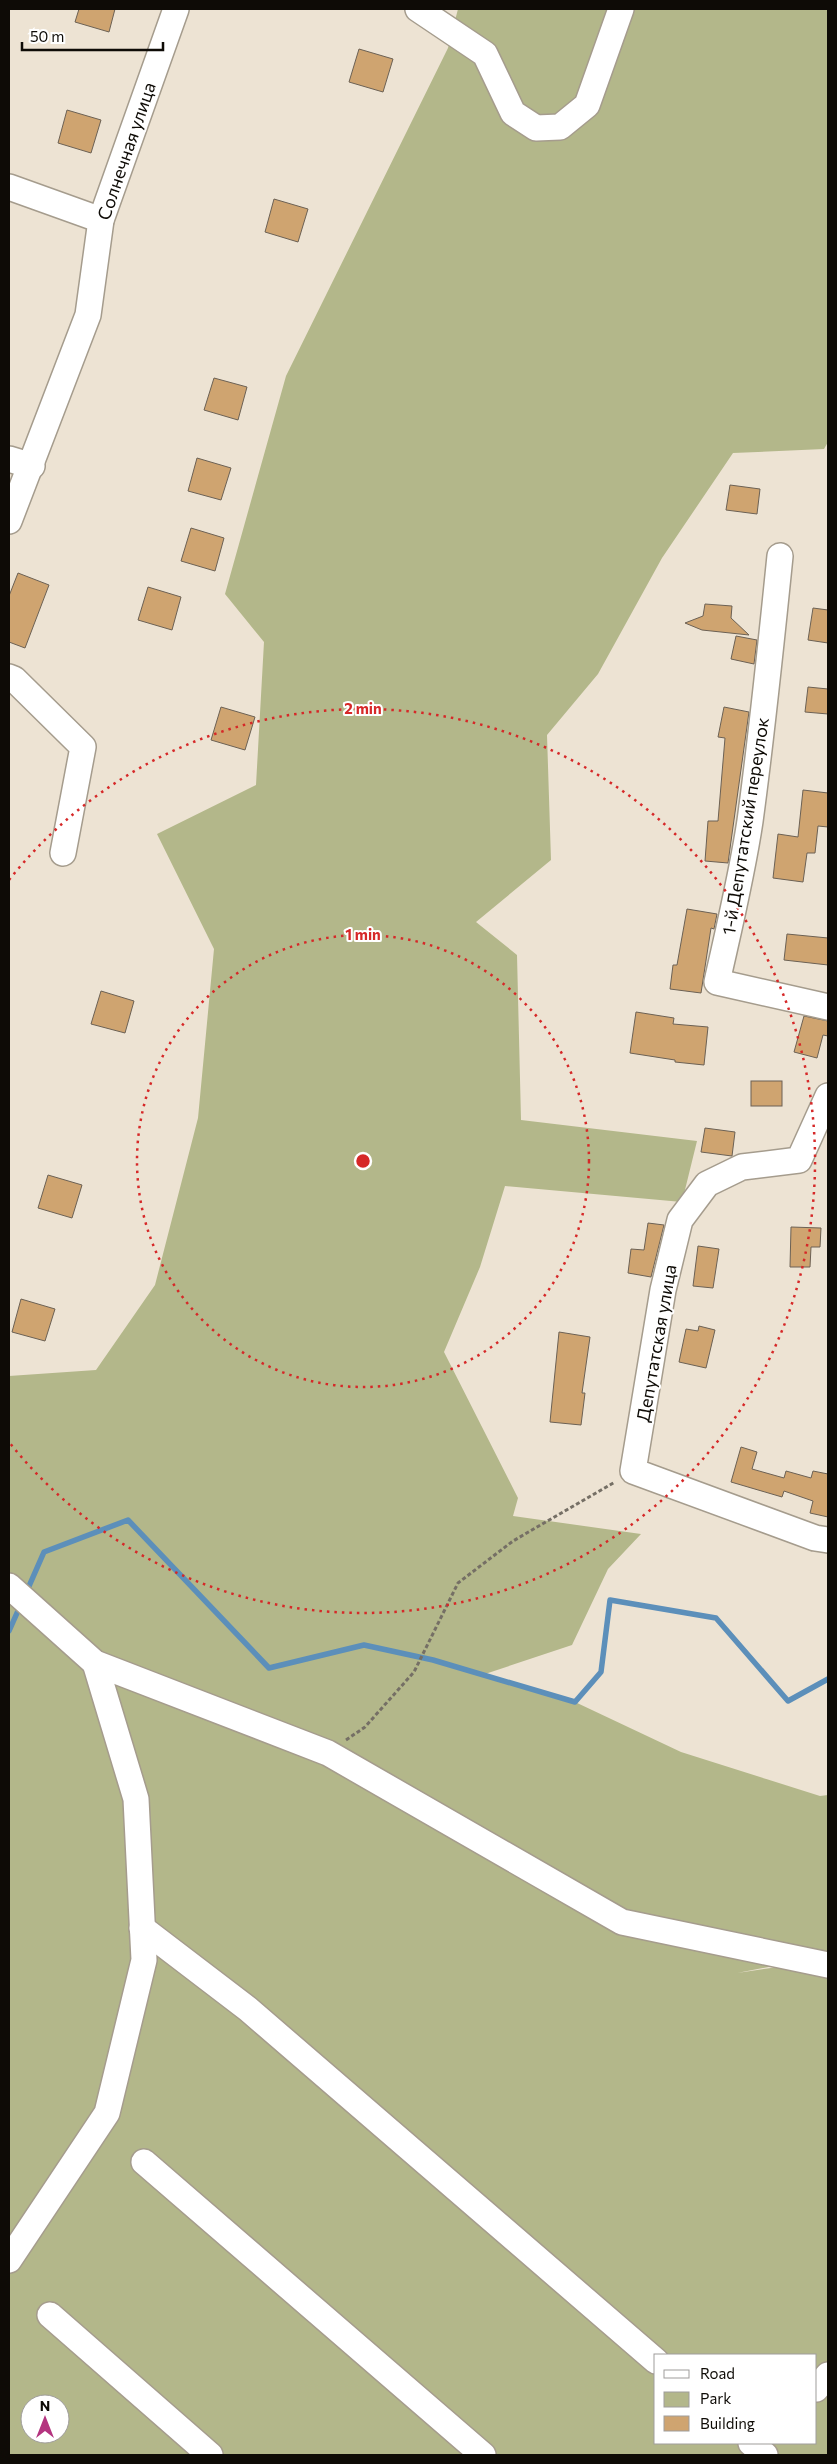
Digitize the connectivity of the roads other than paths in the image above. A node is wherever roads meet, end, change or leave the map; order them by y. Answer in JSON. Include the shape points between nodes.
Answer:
{"nodes":[{"id":1,"x":176,"y":9,"type":"edge"},
{"id":2,"x":418,"y":9,"type":"edge"},
{"id":3,"x":621,"y":9,"type":"edge"},
{"id":4,"x":9,"y":187,"type":"edge"},
{"id":5,"x":100,"y":220,"type":"junction"},
{"id":6,"x":20,"y":462,"type":"edge"},
{"id":7,"x":9,"y":521,"type":"edge"},
{"id":8,"x":780,"y":556,"type":"dead end"},
{"id":9,"x":9,"y":677,"type":"edge"},
{"id":10,"x":63,"y":854,"type":"dead end"},
{"id":11,"x":828,"y":1007,"type":"edge"},
{"id":12,"x":828,"y":1096,"type":"edge"},
{"id":13,"x":828,"y":1540,"type":"edge"},
{"id":14,"x":9,"y":1586,"type":"edge"},
{"id":15,"x":95,"y":1664,"type":"junction"},
{"id":16,"x":142,"y":1928,"type":"junction"},
{"id":17,"x":828,"y":1965,"type":"edge"},
{"id":18,"x":144,"y":2162,"type":"dead end"},
{"id":19,"x":9,"y":2260,"type":"edge"},
{"id":20,"x":50,"y":2316,"type":"dead end"},
{"id":21,"x":654,"y":2359,"type":"edge"},
{"id":22,"x":828,"y":2375,"type":"edge"},
{"id":23,"x":817,"y":2388,"type":"edge"},
{"id":24,"x":210,"y":2455,"type":"edge"},
{"id":25,"x":483,"y":2455,"type":"edge"}],
"edges":[{"from":1,"to":5,"type":"street","name":"Солнечная улица"},
{"from":2,"to":3,"type":"street","via":[[485,54],[513,113],[536,128],[560,127],[587,105]]},
{"from":4,"to":5,"type":"street"},
{"from":5,"to":6,"type":"street","name":"Солнечная улица","via":[[88,315]]},
{"from":6,"to":7,"type":"street","name":"Солнечная улица"},
{"from":8,"to":11,"type":"street","name":"1-й Депутатский переулок","via":[[749,822],[736,900],[717,982]]},
{"from":9,"to":10,"type":"street","via":[[83,747]]},
{"from":12,"to":13,"type":"street","name":"Депутатская улица","via":[[800,1160],[742,1167],[707,1184],[680,1220],[663,1290],[633,1471]]},
{"from":14,"to":15,"type":"street"},
{"from":15,"to":16,"type":"street","via":[[136,1798]]},
{"from":15,"to":17,"type":"street","via":[[328,1753],[622,1922]]},
{"from":16,"to":19,"type":"street","via":[[144,1960],[107,2113]]},
{"from":16,"to":21,"type":"street","via":[[248,2009]]},
{"from":18,"to":25,"type":"street"},
{"from":20,"to":24,"type":"street"},
{"from":22,"to":23,"type":"street"}]}
